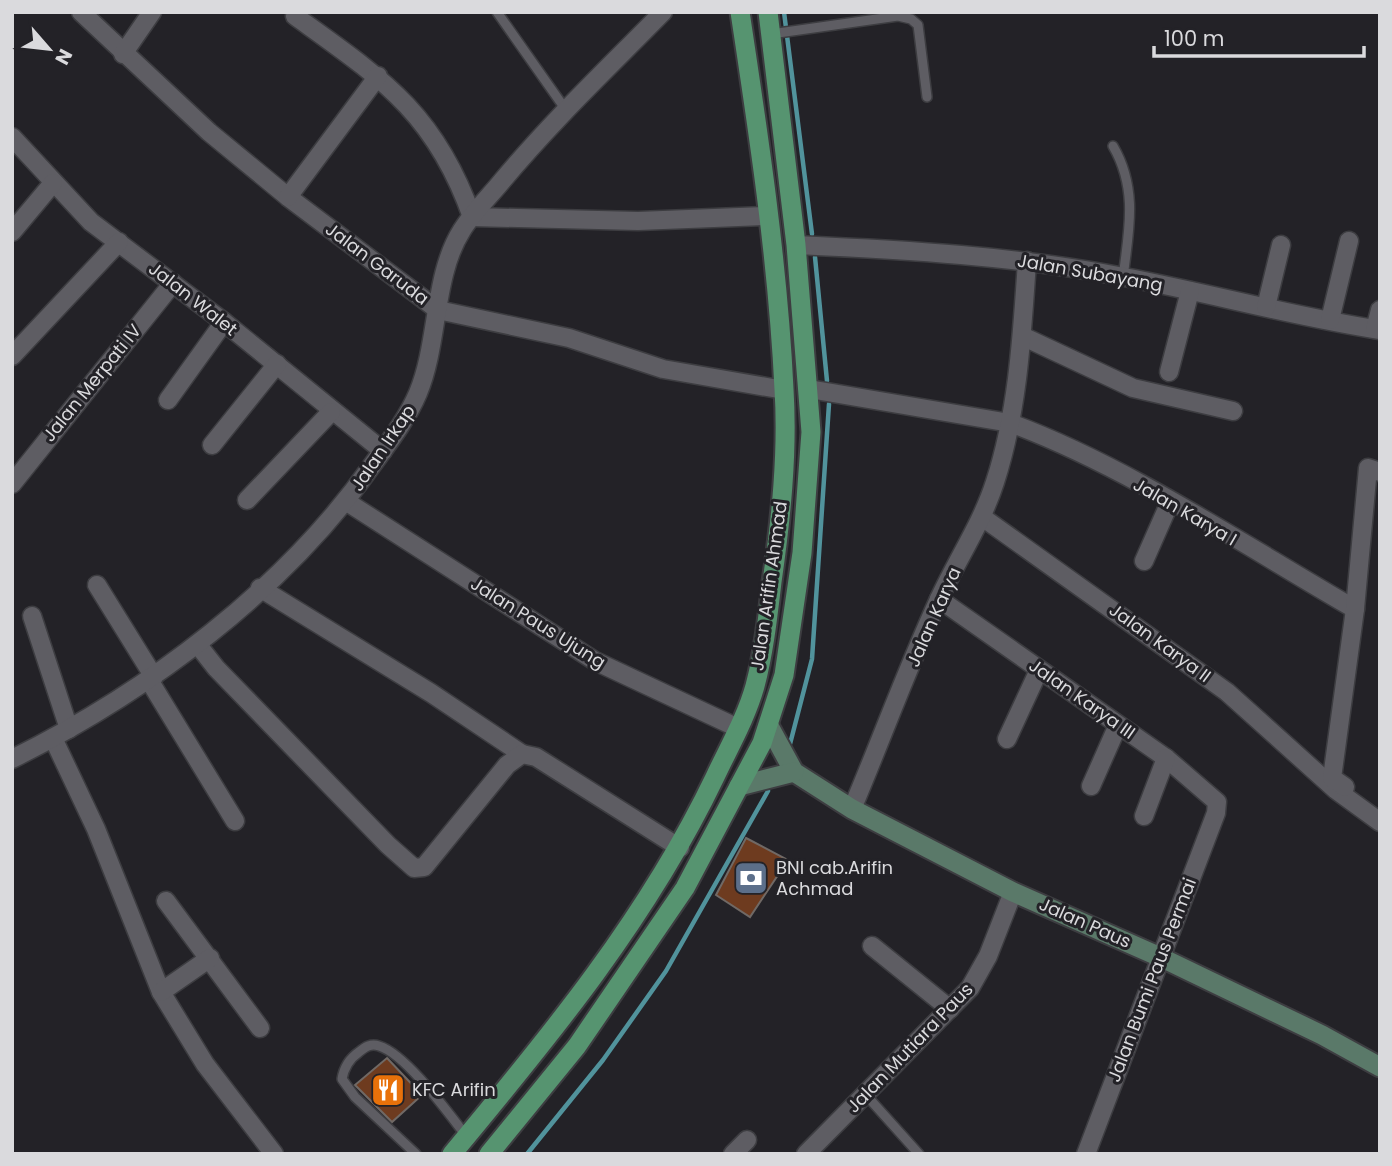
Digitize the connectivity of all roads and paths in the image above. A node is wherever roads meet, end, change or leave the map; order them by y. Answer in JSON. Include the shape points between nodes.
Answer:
{"nodes":[{"id":1,"x":81,"y":12,"type":"edge"},
{"id":2,"x":152,"y":12,"type":"edge"},
{"id":3,"x":497,"y":12,"type":"edge"},
{"id":4,"x":663,"y":12,"type":"edge"},
{"id":5,"x":740,"y":12,"type":"edge"},
{"id":6,"x":768,"y":12,"type":"edge"},
{"id":7,"x":295,"y":16,"type":"dead end"},
{"id":8,"x":776,"y":33,"type":"junction"},
{"id":9,"x":123,"y":54,"type":"junction"},
{"id":10,"x":378,"y":76,"type":"junction"},
{"id":11,"x":926,"y":97,"type":"dead end"},
{"id":12,"x":566,"y":110,"type":"junction"},
{"id":13,"x":12,"y":137,"type":"edge"},
{"id":14,"x":1113,"y":146,"type":"dead end"},
{"id":15,"x":53,"y":183,"type":"junction"},
{"id":16,"x":288,"y":197,"type":"junction"},
{"id":17,"x":767,"y":216,"type":"junction"},
{"id":18,"x":472,"y":217,"type":"junction"},
{"id":19,"x":12,"y":232,"type":"edge"},
{"id":20,"x":1349,"y":241,"type":"dead end"},
{"id":21,"x":120,"y":242,"type":"junction"},
{"id":22,"x":796,"y":245,"type":"junction"},
{"id":23,"x":1281,"y":245,"type":"dead end"},
{"id":24,"x":1027,"y":261,"type":"junction"},
{"id":25,"x":1123,"y":276,"type":"junction"},
{"id":26,"x":173,"y":283,"type":"junction"},
{"id":27,"x":1190,"y":291,"type":"junction"},
{"id":28,"x":1266,"y":307,"type":"junction"},
{"id":29,"x":438,"y":310,"type":"junction"},
{"id":30,"x":1380,"y":310,"type":"edge"},
{"id":31,"x":1330,"y":320,"type":"junction"},
{"id":32,"x":223,"y":321,"type":"junction"},
{"id":33,"x":1377,"y":329,"type":"edge"},
{"id":34,"x":1022,"y":336,"type":"junction"},
{"id":35,"x":12,"y":356,"type":"edge"},
{"id":36,"x":277,"y":364,"type":"junction"},
{"id":37,"x":1169,"y":372,"type":"dead end"},
{"id":38,"x":784,"y":390,"type":"junction"},
{"id":39,"x":810,"y":390,"type":"junction"},
{"id":40,"x":168,"y":400,"type":"dead end"},
{"id":41,"x":1233,"y":411,"type":"dead end"},
{"id":42,"x":331,"y":412,"type":"junction"},
{"id":43,"x":1010,"y":423,"type":"junction"},
{"id":44,"x":212,"y":445,"type":"dead end"},
{"id":45,"x":383,"y":451,"type":"junction"},
{"id":46,"x":1380,"y":472,"type":"edge"},
{"id":47,"x":12,"y":484,"type":"edge"},
{"id":48,"x":247,"y":500,"type":"dead end"},
{"id":49,"x":346,"y":502,"type":"junction"},
{"id":50,"x":1170,"y":502,"type":"junction"},
{"id":51,"x":982,"y":517,"type":"junction"},
{"id":52,"x":1144,"y":561,"type":"dead end"},
{"id":53,"x":97,"y":585,"type":"dead end"},
{"id":54,"x":260,"y":588,"type":"junction"},
{"id":55,"x":939,"y":599,"type":"junction"},
{"id":56,"x":1355,"y":609,"type":"junction"},
{"id":57,"x":32,"y":616,"type":"dead end"},
{"id":58,"x":198,"y":645,"type":"junction"},
{"id":59,"x":1039,"y":670,"type":"junction"},
{"id":60,"x":152,"y":679,"type":"junction"},
{"id":61,"x":1118,"y":725,"type":"junction"},
{"id":62,"x":769,"y":726,"type":"junction"},
{"id":63,"x":738,"y":728,"type":"junction"},
{"id":64,"x":61,"y":733,"type":"junction"},
{"id":65,"x":1007,"y":739,"type":"dead end"},
{"id":66,"x":522,"y":754,"type":"junction"},
{"id":67,"x":14,"y":756,"type":"edge"},
{"id":68,"x":1166,"y":758,"type":"junction"},
{"id":69,"x":794,"y":772,"type":"junction"},
{"id":70,"x":739,"y":786,"type":"junction"},
{"id":71,"x":1091,"y":786,"type":"dead end"},
{"id":72,"x":1217,"y":806,"type":"joint"},
{"id":73,"x":852,"y":808,"type":"junction"},
{"id":74,"x":1380,"y":810,"type":"edge"},
{"id":75,"x":1144,"y":816,"type":"dead end"},
{"id":76,"x":235,"y":821,"type":"dead end"},
{"id":77,"x":1380,"y":822,"type":"edge"},
{"id":78,"x":680,"y":848,"type":"junction"},
{"id":79,"x":1013,"y":892,"type":"junction"},
{"id":80,"x":166,"y":901,"type":"dead end"},
{"id":81,"x":872,"y":946,"type":"dead end"},
{"id":82,"x":1160,"y":957,"type":"junction"},
{"id":83,"x":210,"y":958,"type":"junction"},
{"id":84,"x":161,"y":992,"type":"junction"},
{"id":85,"x":950,"y":1009,"type":"junction"},
{"id":86,"x":260,"y":1028,"type":"dead end"},
{"id":87,"x":1380,"y":1067,"type":"edge"},
{"id":88,"x":509,"y":1085,"type":"junction"},
{"id":89,"x":866,"y":1095,"type":"junction"},
{"id":90,"x":530,"y":1104,"type":"junction"},
{"id":91,"x":467,"y":1137,"type":"junction"},
{"id":92,"x":747,"y":1140,"type":"dead end"},
{"id":93,"x":274,"y":1154,"type":"edge"},
{"id":94,"x":416,"y":1154,"type":"edge"},
{"id":95,"x":452,"y":1154,"type":"edge"},
{"id":96,"x":489,"y":1154,"type":"edge"},
{"id":97,"x":733,"y":1154,"type":"edge"},
{"id":98,"x":806,"y":1154,"type":"edge"},
{"id":99,"x":919,"y":1154,"type":"edge"},
{"id":100,"x":1086,"y":1154,"type":"edge"}],
"edges":[{"from":1,"to":9,"type":"street","name":"Jalan Garuda"},
{"from":2,"to":9,"type":"street"},
{"from":3,"to":12,"type":"lane"},
{"from":4,"to":12,"type":"street","name":"Jalan Irkap"},
{"from":5,"to":17,"type":"main road","name":"Jalan Arifin Ahmad"},
{"from":6,"to":8,"type":"main road","name":"Jalan Arifin Ahmad"},
{"from":7,"to":10,"type":"street"},
{"from":8,"to":11,"type":"lane","via":[[898,16],[911,19],[918,25]]},
{"from":8,"to":22,"type":"main road","name":"Jalan Arifin Ahmad"},
{"from":9,"to":16,"type":"street","name":"Jalan Garuda"},
{"from":10,"to":16,"type":"street"},
{"from":10,"to":18,"type":"street","via":[[410,106],[436,140]]},
{"from":12,"to":18,"type":"street","name":"Jalan Irkap"},
{"from":13,"to":15,"type":"street","name":"Jalan Walet"},
{"from":14,"to":25,"type":"lane","via":[[1123,163],[1131,196]]},
{"from":15,"to":19,"type":"street"},
{"from":15,"to":21,"type":"street","name":"Jalan Walet"},
{"from":16,"to":29,"type":"street","name":"Jalan Garuda"},
{"from":17,"to":18,"type":"street","via":[[638,221]]},
{"from":17,"to":38,"type":"main road","name":"Jalan Arifin Ahmad"},
{"from":18,"to":29,"type":"street","name":"Jalan Irkap","via":[[457,239]]},
{"from":20,"to":31,"type":"street"},
{"from":21,"to":26,"type":"street","name":"Jalan Walet"},
{"from":21,"to":35,"type":"street"},
{"from":22,"to":24,"type":"street","name":"Jalan Subayang"},
{"from":22,"to":39,"type":"main road","name":"Jalan Arifin Ahmad"},
{"from":23,"to":28,"type":"street"},
{"from":24,"to":25,"type":"street","name":"Jalan Subayang"},
{"from":24,"to":34,"type":"street","name":"Jalan Karya"},
{"from":25,"to":27,"type":"street","name":"Jalan Subayang"},
{"from":26,"to":32,"type":"street","name":"Jalan Walet"},
{"from":26,"to":47,"type":"street","name":"Jalan Merpati IV"},
{"from":27,"to":28,"type":"street","name":"Jalan Subayang"},
{"from":27,"to":37,"type":"street"},
{"from":28,"to":31,"type":"street","name":"Jalan Subayang"},
{"from":29,"to":38,"type":"street","name":"Jalan Garuda","via":[[569,338],[663,369]]},
{"from":29,"to":45,"type":"street","name":"Jalan Irkap","via":[[418,394]]},
{"from":30,"to":33,"type":"street"},
{"from":31,"to":33,"type":"street","name":"Jalan Subayang"},
{"from":32,"to":36,"type":"street","name":"Jalan Walet"},
{"from":32,"to":40,"type":"street"},
{"from":34,"to":41,"type":"street","via":[[1133,388]]},
{"from":34,"to":43,"type":"street","name":"Jalan Karya"},
{"from":36,"to":42,"type":"street","name":"Jalan Walet"},
{"from":36,"to":44,"type":"street"},
{"from":38,"to":63,"type":"main road","name":"Jalan Arifin Ahmad","via":[[782,497],[766,628],[754,687]]},
{"from":39,"to":43,"type":"street"},
{"from":39,"to":62,"type":"main road","name":"Jalan Arifin Ahmad","via":[[803,553],[784,675]]},
{"from":42,"to":45,"type":"street","name":"Jalan Walet"},
{"from":42,"to":48,"type":"street"},
{"from":43,"to":50,"type":"street","name":"Jalan Karya I","via":[[1078,452]]},
{"from":43,"to":51,"type":"street","name":"Jalan Karya"},
{"from":45,"to":49,"type":"street","name":"Jalan Irkap"},
{"from":46,"to":56,"type":"street","via":[[1368,468]]},
{"from":49,"to":54,"type":"street","name":"Jalan Irkap"},
{"from":49,"to":63,"type":"street","name":"Jalan Paus Ujung","via":[[595,661]]},
{"from":50,"to":52,"type":"street"},
{"from":50,"to":56,"type":"street","name":"Jalan Karya I"},
{"from":51,"to":55,"type":"street","name":"Jalan Karya"},
{"from":51,"to":77,"type":"street","name":"Jalan Karya II","via":[[1227,692],[1327,782]]},
{"from":53,"to":60,"type":"street"},
{"from":54,"to":58,"type":"street","name":"Jalan Irkap"},
{"from":54,"to":66,"type":"street"},
{"from":55,"to":59,"type":"street","name":"Jalan Karya III"},
{"from":55,"to":73,"type":"street","name":"Jalan Karya"},
{"from":56,"to":74,"type":"street","via":[[1332,778]]},
{"from":57,"to":64,"type":"street"},
{"from":58,"to":60,"type":"street","name":"Jalan Irkap"},
{"from":58,"to":66,"type":"street","via":[[414,868],[424,867],[507,765]]},
{"from":59,"to":61,"type":"street","name":"Jalan Karya III"},
{"from":59,"to":65,"type":"street"},
{"from":60,"to":64,"type":"street","name":"Jalan Irkap"},
{"from":60,"to":76,"type":"street"},
{"from":61,"to":68,"type":"street","name":"Jalan Karya III"},
{"from":61,"to":71,"type":"street"},
{"from":62,"to":69,"type":"main road","name":"Jalan Paus"},
{"from":62,"to":70,"type":"main road","name":"Jalan Arifin Ahmad"},
{"from":63,"to":78,"type":"main road","name":"Jalan Arifin Ahmad"},
{"from":64,"to":67,"type":"street","name":"Jalan Irkap"},
{"from":64,"to":84,"type":"street"},
{"from":66,"to":78,"type":"street","via":[[536,757]]},
{"from":68,"to":72,"type":"street","name":"Jalan Karya III","via":[[1210,794]]},
{"from":68,"to":75,"type":"street"},
{"from":69,"to":70,"type":"main road"},
{"from":69,"to":73,"type":"main road","name":"Jalan Paus"},
{"from":70,"to":90,"type":"main road","name":"Jalan Arifin Ahmad","via":[[647,948]]},
{"from":72,"to":82,"type":"street","name":"Jalan Bumi Paus Permai"},
{"from":73,"to":79,"type":"main road","name":"Jalan Paus"},
{"from":78,"to":88,"type":"main road","name":"Jalan Arifin Ahmad","via":[[609,956]]},
{"from":79,"to":82,"type":"main road","name":"Jalan Paus"},
{"from":79,"to":85,"type":"street","name":"Jalan Mutiara Paus","via":[[978,976]]},
{"from":80,"to":83,"type":"street"},
{"from":81,"to":85,"type":"street"},
{"from":82,"to":87,"type":"main road","name":"Jalan Paus"},
{"from":82,"to":100,"type":"street","name":"Jalan Bumi Paus Permai"},
{"from":83,"to":84,"type":"street"},
{"from":83,"to":86,"type":"street"},
{"from":84,"to":93,"type":"street","via":[[205,1065]]},
{"from":85,"to":89,"type":"street","name":"Jalan Mutiara Paus"},
{"from":88,"to":90,"type":"main road"},
{"from":88,"to":91,"type":"main road","name":"Jalan Arifin Ahmad"},
{"from":89,"to":98,"type":"street","name":"Jalan Mutiara Paus"},
{"from":89,"to":99,"type":"lane"},
{"from":90,"to":96,"type":"main road","name":"Jalan Arifin Ahmad"},
{"from":91,"to":94,"type":"lane","via":[[433,1093],[388,1050],[366,1046],[344,1068],[342,1079]]},
{"from":91,"to":95,"type":"main road","name":"Jalan Arifin Ahmad"},
{"from":92,"to":97,"type":"street"}]}
